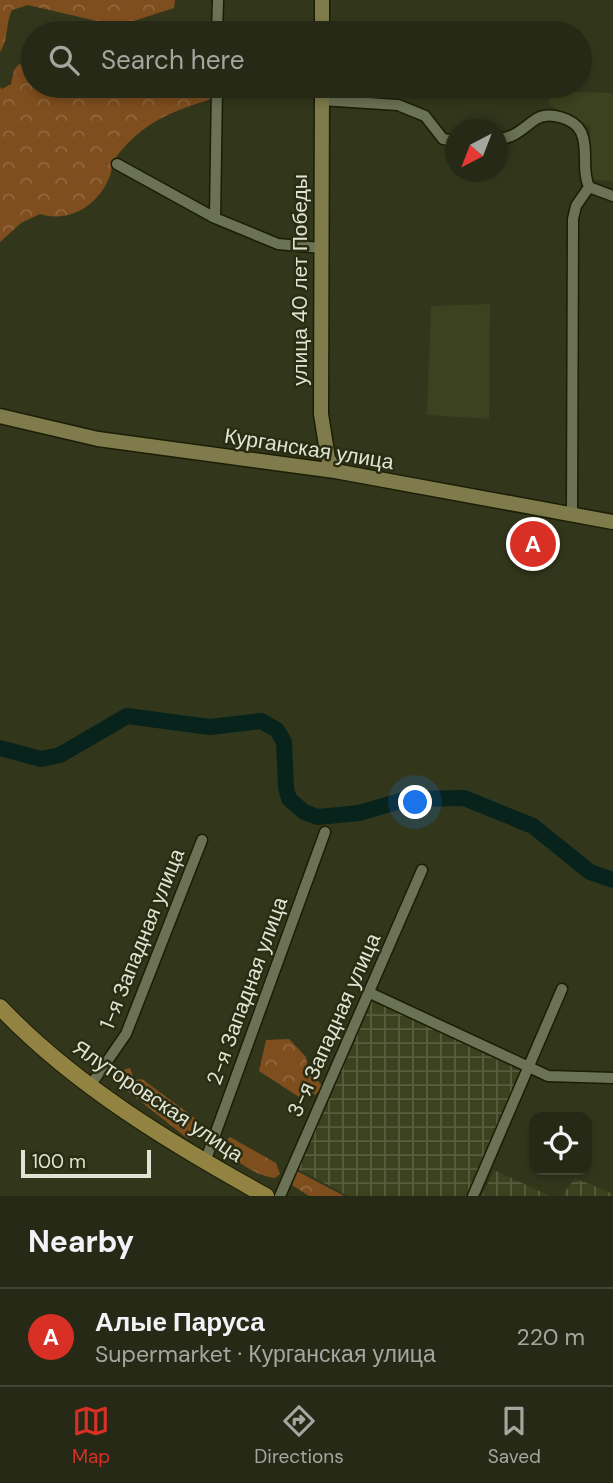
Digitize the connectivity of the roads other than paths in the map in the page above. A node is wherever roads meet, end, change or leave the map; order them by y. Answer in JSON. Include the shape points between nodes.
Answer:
{"nodes":[{"id":1,"x":218,"y":0,"type":"edge"},
{"id":2,"x":322,"y":0,"type":"edge"},
{"id":3,"x":217,"y":21,"type":"edge"},
{"id":4,"x":322,"y":21,"type":"edge"},
{"id":5,"x":217,"y":98,"type":"edge"},
{"id":6,"x":322,"y":98,"type":"edge"},
{"id":7,"x":354,"y":98,"type":"edge"},
{"id":8,"x":508,"y":137,"type":"edge"},
{"id":9,"x":445,"y":139,"type":"edge"},
{"id":10,"x":117,"y":164,"type":"dead end"},
{"id":11,"x":589,"y":187,"type":"junction"},
{"id":12,"x":613,"y":196,"type":"edge"},
{"id":13,"x":215,"y":218,"type":"junction"},
{"id":14,"x":321,"y":248,"type":"junction"},
{"id":15,"x":0,"y":416,"type":"edge"},
{"id":16,"x":335,"y":471,"type":"junction"},
{"id":17,"x":572,"y":516,"type":"junction"},
{"id":18,"x":613,"y":522,"type":"edge"},
{"id":19,"x":326,"y":832,"type":"dead end"},
{"id":20,"x":202,"y":840,"type":"dead end"},
{"id":21,"x":422,"y":870,"type":"dead end"},
{"id":22,"x":562,"y":989,"type":"dead end"},
{"id":23,"x":370,"y":993,"type":"junction"},
{"id":24,"x":0,"y":1007,"type":"edge"},
{"id":25,"x":530,"y":1066,"type":"junction"},
{"id":26,"x":613,"y":1077,"type":"edge"},
{"id":27,"x":90,"y":1086,"type":"junction"},
{"id":28,"x":205,"y":1162,"type":"junction"},
{"id":29,"x":266,"y":1196,"type":"edge"},
{"id":30,"x":280,"y":1196,"type":"edge"},
{"id":31,"x":473,"y":1196,"type":"edge"}],
"edges":[{"from":1,"to":3,"type":"street"},
{"from":2,"to":4,"type":"main road"},
{"from":5,"to":13,"type":"street"},
{"from":6,"to":14,"type":"main road","name":"улица 40 лет Победы"},
{"from":7,"to":9,"type":"street","via":[[398,105],[425,116]]},
{"from":8,"to":11,"type":"street","via":[[545,116],[573,122],[580,132]]},
{"from":10,"to":13,"type":"street"},
{"from":11,"to":12,"type":"street"},
{"from":11,"to":17,"type":"street","via":[[573,219]]},
{"from":13,"to":14,"type":"street","via":[[278,244]]},
{"from":14,"to":16,"type":"main road","name":"улица 40 лет Победы","via":[[321,414],[328,458]]},
{"from":15,"to":16,"type":"main road","name":"Курганская улица","via":[[98,439]]},
{"from":16,"to":17,"type":"main road","name":"Курганская улица"},
{"from":17,"to":18,"type":"main road","name":"Курганская улица"},
{"from":19,"to":28,"type":"street","name":"2-я Западная улица"},
{"from":20,"to":27,"type":"street","name":"1-я Западная улица","via":[[126,1034]]},
{"from":21,"to":23,"type":"street","name":"3-я Западная улица"},
{"from":22,"to":25,"type":"street"},
{"from":23,"to":25,"type":"street"},
{"from":23,"to":30,"type":"street","name":"3-я Западная улица"},
{"from":24,"to":27,"type":"main road","name":"Ялуторовская улица"},
{"from":25,"to":26,"type":"street","via":[[548,1076]]},
{"from":25,"to":31,"type":"street"},
{"from":27,"to":28,"type":"main road","name":"Ялуторовская улица"},
{"from":28,"to":29,"type":"main road","name":"Ялуторовская улица"}]}
